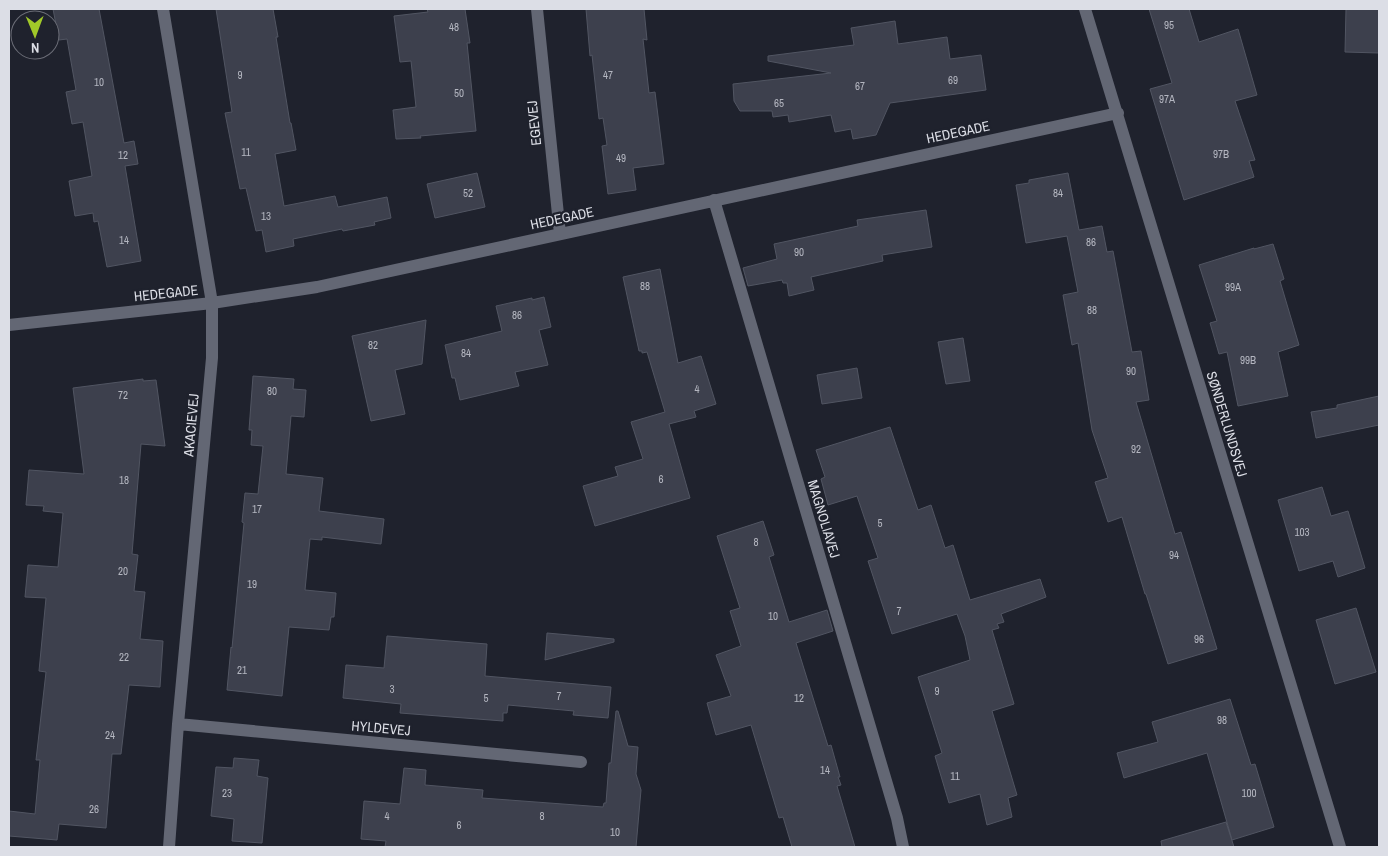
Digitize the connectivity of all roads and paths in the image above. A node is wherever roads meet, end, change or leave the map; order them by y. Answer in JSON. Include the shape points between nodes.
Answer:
{"nodes":[{"id":1,"x":163,"y":9,"type":"edge"},
{"id":2,"x":537,"y":9,"type":"edge"},
{"id":3,"x":1085,"y":9,"type":"edge"},
{"id":4,"x":1118,"y":113,"type":"junction"},
{"id":5,"x":714,"y":200,"type":"junction"},
{"id":6,"x":560,"y":234,"type":"junction"},
{"id":7,"x":212,"y":303,"type":"junction"},
{"id":8,"x":9,"y":325,"type":"edge"},
{"id":9,"x":178,"y":724,"type":"junction"},
{"id":10,"x":581,"y":762,"type":"dead end"},
{"id":11,"x":169,"y":847,"type":"edge"},
{"id":12,"x":903,"y":847,"type":"edge"},
{"id":13,"x":1340,"y":847,"type":"edge"}],
"edges":[{"from":1,"to":7,"type":"street","name":"AKACIEVEJ"},
{"from":2,"to":6,"type":"street","name":"EGEVEJ"},
{"from":3,"to":4,"type":"street","name":"SØNDERLUNDSVEJ"},
{"from":4,"to":5,"type":"street","name":"HEDEGADE"},
{"from":4,"to":13,"type":"street","name":"SØNDERLUNDSVEJ"},
{"from":5,"to":6,"type":"street","name":"HEDEGADE"},
{"from":5,"to":12,"type":"street","name":"MAGNOLIAVEJ"},
{"from":6,"to":7,"type":"street","name":"HEDEGADE","via":[[318,287]]},
{"from":7,"to":8,"type":"street","name":"HEDEGADE"},
{"from":7,"to":9,"type":"street","name":"AKACIEVEJ","via":[[212,358]]},
{"from":9,"to":10,"type":"street","name":"HYLDEVEJ"},
{"from":9,"to":11,"type":"street","name":"AKACIEVEJ"}]}
